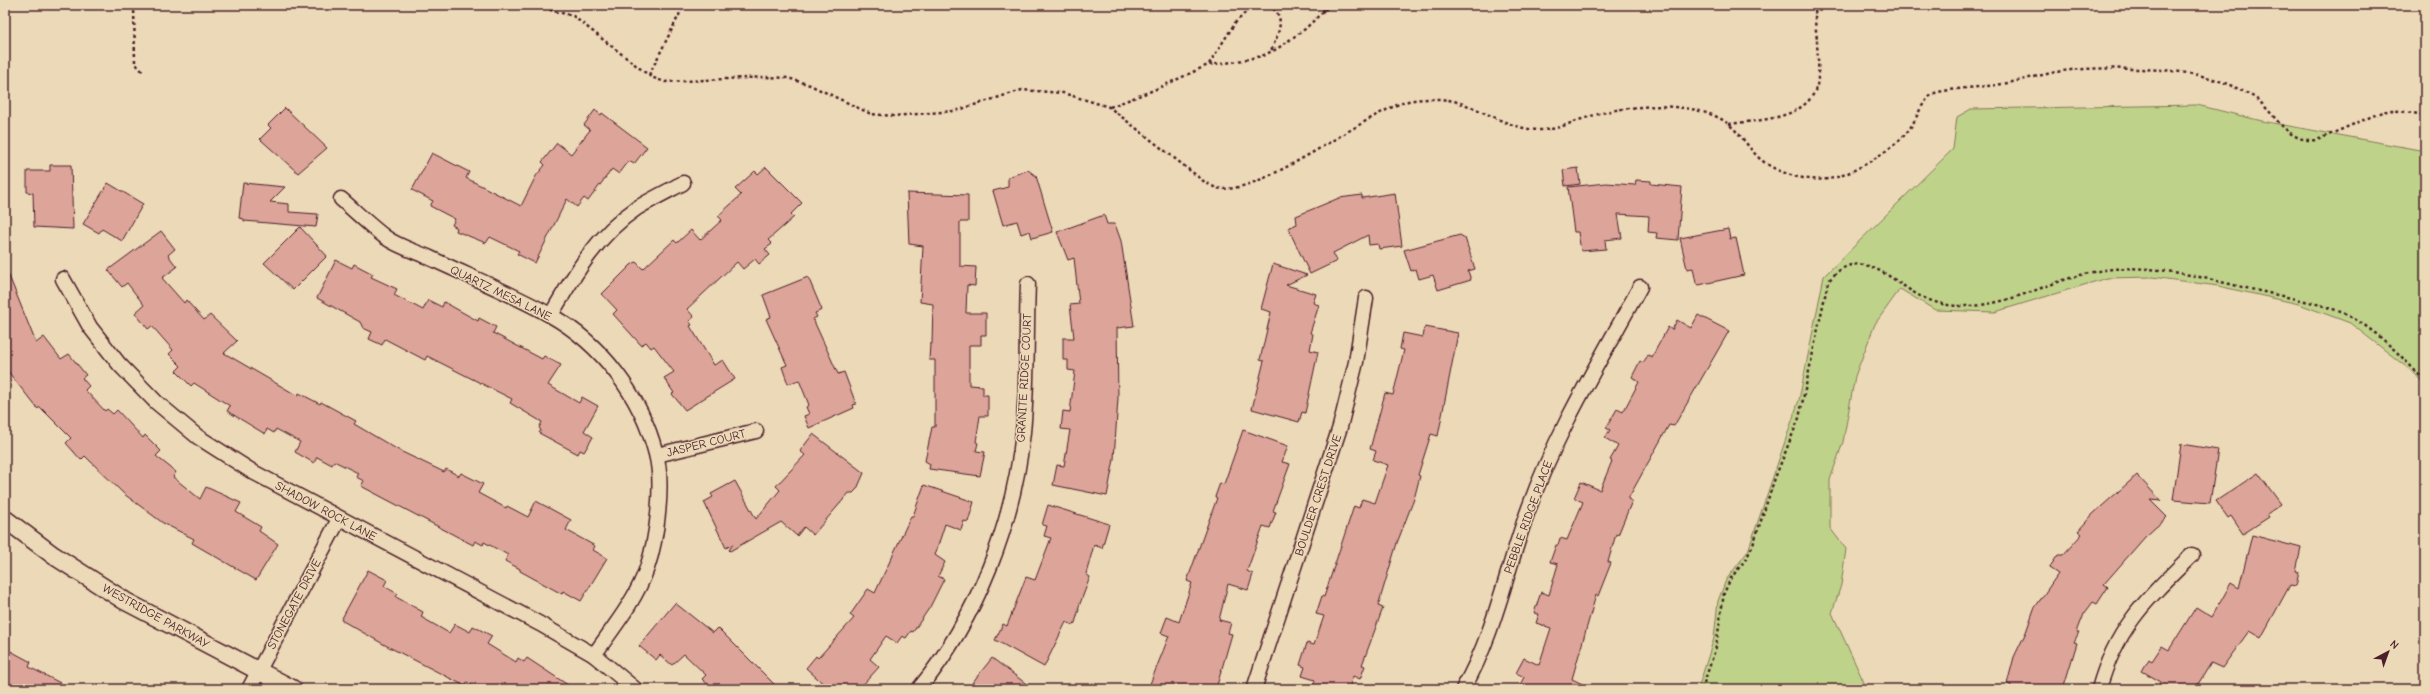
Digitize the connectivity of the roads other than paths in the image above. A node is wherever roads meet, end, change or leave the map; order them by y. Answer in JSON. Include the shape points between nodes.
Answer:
{"nodes":[{"id":1,"x":684,"y":183,"type":"dead end"},
{"id":2,"x":341,"y":199,"type":"dead end"},
{"id":3,"x":63,"y":279,"type":"dead end"},
{"id":4,"x":1028,"y":284,"type":"dead end"},
{"id":5,"x":1640,"y":287,"type":"dead end"},
{"id":6,"x":1366,"y":298,"type":"dead end"},
{"id":7,"x":551,"y":315,"type":"junction"},
{"id":8,"x":756,"y":431,"type":"dead end"},
{"id":9,"x":657,"y":455,"type":"junction"},
{"id":10,"x":5,"y":519,"type":"edge"},
{"id":11,"x":339,"y":519,"type":"junction"},
{"id":12,"x":2192,"y":555,"type":"dead end"},
{"id":13,"x":594,"y":656,"type":"junction"},
{"id":14,"x":258,"y":670,"type":"junction"},
{"id":15,"x":248,"y":689,"type":"edge"},
{"id":16,"x":293,"y":689,"type":"edge"},
{"id":17,"x":635,"y":689,"type":"edge"},
{"id":18,"x":919,"y":689,"type":"edge"},
{"id":19,"x":1254,"y":689,"type":"edge"},
{"id":20,"x":1463,"y":689,"type":"edge"},
{"id":21,"x":2099,"y":689,"type":"edge"}],
"edges":[{"from":1,"to":7,"type":"street","via":[[638,208],[614,227],[595,246],[576,272]]},
{"from":2,"to":7,"type":"street","name":"QUARTZ MESA LANE","via":[[386,238]]},
{"from":3,"to":11,"type":"street","name":"SHADOW ROCK LANE","via":[[90,327],[119,364],[156,402],[216,449]]},
{"from":4,"to":18,"type":"street","name":"GRANITE RIDGE COURT","via":[[1024,431],[1004,523],[984,580],[954,639]]},
{"from":5,"to":20,"type":"street","name":"PEBBLE RIDGE PLACE","via":[[1571,411],[1549,458],[1529,508],[1484,641]]},
{"from":6,"to":19,"type":"street","name":"BOULDER CREST DRIVE","via":[[1356,362],[1340,427]]},
{"from":7,"to":9,"type":"street","name":"QUARTZ MESA LANE","via":[[581,337],[627,386],[641,412]]},
{"from":8,"to":9,"type":"street","name":"JASPER COURT"},
{"from":9,"to":13,"type":"street","name":"QUARTZ MESA LANE","via":[[659,496],[655,535],[647,568],[631,602]]},
{"from":10,"to":14,"type":"street","name":"WESTRIDGE PARKWAY","via":[[53,555],[125,601]]},
{"from":11,"to":13,"type":"street","name":"SHADOW ROCK LANE","via":[[540,624]]},
{"from":11,"to":14,"type":"street","name":"STONEGATE DRIVE"},
{"from":12,"to":21,"type":"street","via":[[2146,600],[2124,629],[2106,663]]},
{"from":13,"to":17,"type":"street","name":"SHADOW ROCK LANE"},
{"from":14,"to":15,"type":"street","name":"STONEGATE DRIVE"},
{"from":14,"to":16,"type":"street","name":"WESTRIDGE PARKWAY"}]}
